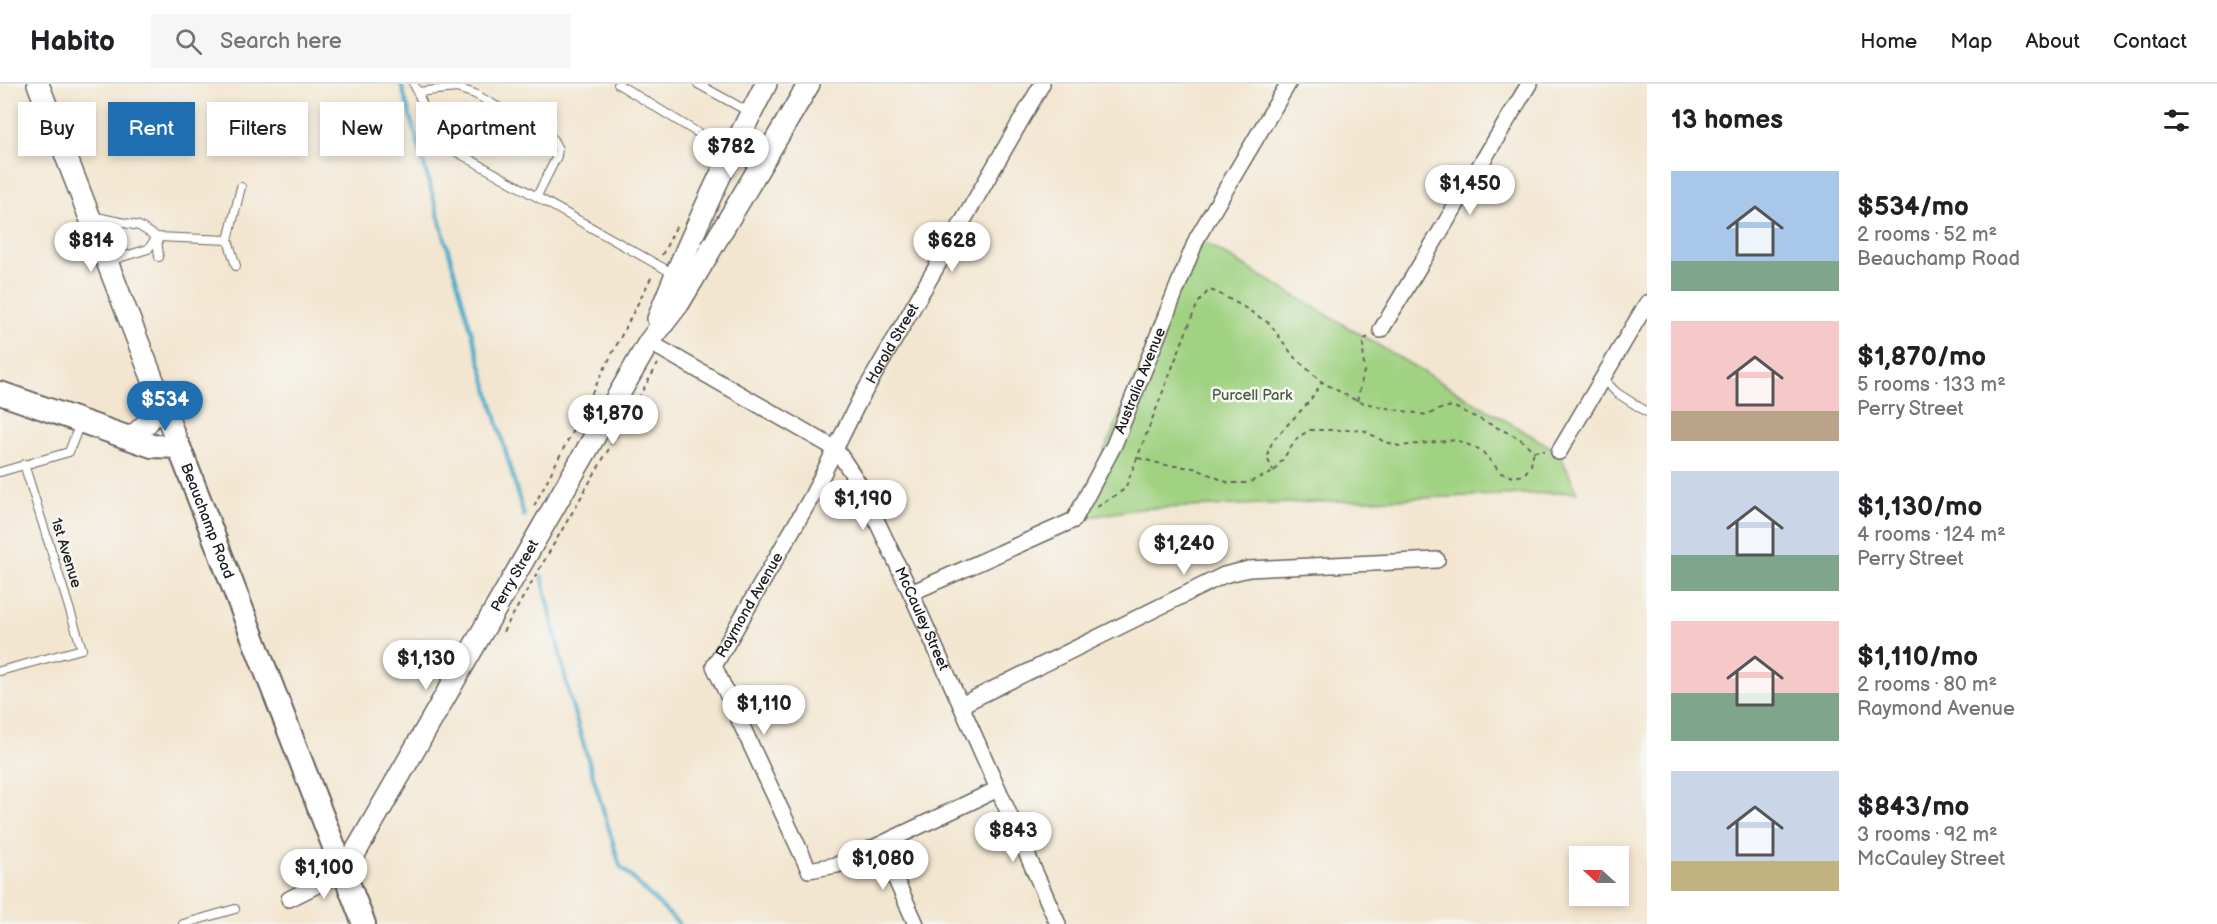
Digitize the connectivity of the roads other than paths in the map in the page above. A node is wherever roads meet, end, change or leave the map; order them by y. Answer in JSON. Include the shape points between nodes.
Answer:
{"nodes":[{"id":1,"x":38,"y":84,"type":"edge"},
{"id":2,"x":618,"y":84,"type":"edge"},
{"id":3,"x":698,"y":84,"type":"edge"},
{"id":4,"x":766,"y":84,"type":"edge"},
{"id":5,"x":808,"y":84,"type":"edge"},
{"id":6,"x":1042,"y":84,"type":"edge"},
{"id":7,"x":1288,"y":84,"type":"edge"},
{"id":8,"x":1529,"y":84,"type":"edge"},
{"id":9,"x":415,"y":88,"type":"edge"},
{"id":10,"x":751,"y":113,"type":"junction"},
{"id":11,"x":730,"y":153,"type":"junction"},
{"id":12,"x":756,"y":173,"type":"junction"},
{"id":13,"x":241,"y":187,"type":"dead end"},
{"id":14,"x":537,"y":196,"type":"junction"},
{"id":15,"x":90,"y":216,"type":"junction"},
{"id":16,"x":157,"y":237,"type":"junction"},
{"id":17,"x":228,"y":240,"type":"junction"},
{"id":18,"x":159,"y":257,"type":"dead end"},
{"id":19,"x":108,"y":262,"type":"junction"},
{"id":20,"x":236,"y":266,"type":"dead end"},
{"id":21,"x":666,"y":270,"type":"junction"},
{"id":22,"x":1647,"y":303,"type":"edge"},
{"id":23,"x":1382,"y":330,"type":"road end"},
{"id":24,"x":658,"y":347,"type":"junction"},
{"id":25,"x":1602,"y":378,"type":"junction"},
{"id":26,"x":0,"y":393,"type":"edge"},
{"id":27,"x":160,"y":398,"type":"junction"},
{"id":28,"x":1647,"y":412,"type":"edge"},
{"id":29,"x":80,"y":421,"type":"junction"},
{"id":30,"x":130,"y":438,"type":"junction"},
{"id":31,"x":179,"y":447,"type":"junction"},
{"id":32,"x":836,"y":449,"type":"junction"},
{"id":33,"x":1559,"y":452,"type":"road end"},
{"id":34,"x":24,"y":464,"type":"junction"},
{"id":35,"x":0,"y":472,"type":"edge"},
{"id":36,"x":1437,"y":560,"type":"dead end"},
{"id":37,"x":911,"y":593,"type":"junction"},
{"id":38,"x":0,"y":671,"type":"edge"},
{"id":39,"x":961,"y":705,"type":"junction"},
{"id":40,"x":998,"y":789,"type":"junction"},
{"id":41,"x":880,"y":845,"type":"junction"},
{"id":42,"x":344,"y":872,"type":"junction"},
{"id":43,"x":289,"y":899,"type":"dead end"},
{"id":44,"x":235,"y":909,"type":"dead end"},
{"id":45,"x":183,"y":924,"type":"edge"},
{"id":46,"x":364,"y":924,"type":"edge"},
{"id":47,"x":916,"y":924,"type":"edge"},
{"id":48,"x":1058,"y":924,"type":"edge"}],
"edges":[{"from":1,"to":15,"type":"street","name":"Beauchamp Road"},
{"from":2,"to":11,"type":"lane"},
{"from":3,"to":10,"type":"lane"},
{"from":4,"to":10,"type":"street","name":"Perry Street"},
{"from":5,"to":12,"type":"street","name":"Perry Street"},
{"from":6,"to":32,"type":"street","name":"Harold Street","via":[[859,401]]},
{"from":7,"to":37,"type":"street","name":"Australia Avenue","via":[[1197,238],[1114,445],[1074,520]]},
{"from":8,"to":23,"type":"street"},
{"from":9,"to":14,"type":"lane","via":[[439,142]]},
{"from":9,"to":14,"type":"lane","via":[[457,88],[475,94],[552,138],[557,156]]},
{"from":10,"to":11,"type":"street","name":"Perry Street"},
{"from":11,"to":12,"type":"street"},
{"from":11,"to":21,"type":"street","name":"Perry Street"},
{"from":12,"to":24,"type":"street","name":"Perry Street"},
{"from":13,"to":17,"type":"lane"},
{"from":14,"to":21,"type":"lane"},
{"from":15,"to":16,"type":"lane","via":[[139,226]]},
{"from":15,"to":19,"type":"street","name":"Beauchamp Road"},
{"from":16,"to":17,"type":"lane"},
{"from":16,"to":18,"type":"lane"},
{"from":16,"to":19,"type":"lane","via":[[148,249]]},
{"from":17,"to":20,"type":"lane"},
{"from":19,"to":27,"type":"street","name":"Beauchamp Road"},
{"from":21,"to":24,"type":"street","name":"Perry Street"},
{"from":22,"to":25,"type":"street"},
{"from":24,"to":32,"type":"street","name":"McCauley Street"},
{"from":24,"to":42,"type":"street","name":"Perry Street"},
{"from":25,"to":28,"type":"lane"},
{"from":25,"to":33,"type":"street"},
{"from":26,"to":29,"type":"main road"},
{"from":27,"to":30,"type":"street","via":[[148,423]]},
{"from":27,"to":31,"type":"street","name":"Beauchamp Road"},
{"from":29,"to":30,"type":"main road"},
{"from":29,"to":34,"type":"lane","via":[[69,452]]},
{"from":30,"to":31,"type":"main road","via":[[152,446]]},
{"from":31,"to":42,"type":"main road","name":"Beauchamp Road"},
{"from":32,"to":37,"type":"street","name":"McCauley Street","via":[[859,484]]},
{"from":32,"to":41,"type":"street","name":"Raymond Avenue","via":[[714,666],[809,870],[837,865]]},
{"from":34,"to":35,"type":"lane"},
{"from":34,"to":38,"type":"lane","name":"1st Avenue","via":[[82,649]]},
{"from":36,"to":39,"type":"street","via":[[1249,569],[1224,575]]},
{"from":37,"to":39,"type":"street","name":"McCauley Street"},
{"from":39,"to":40,"type":"street","name":"McCauley Street"},
{"from":40,"to":41,"type":"street","name":"Raymond Avenue"},
{"from":40,"to":48,"type":"street","name":"McCauley Street"},
{"from":41,"to":47,"type":"street"},
{"from":42,"to":43,"type":"street"},
{"from":42,"to":46,"type":"main road","name":"Beauchamp Road"},
{"from":44,"to":45,"type":"lane"}]}
